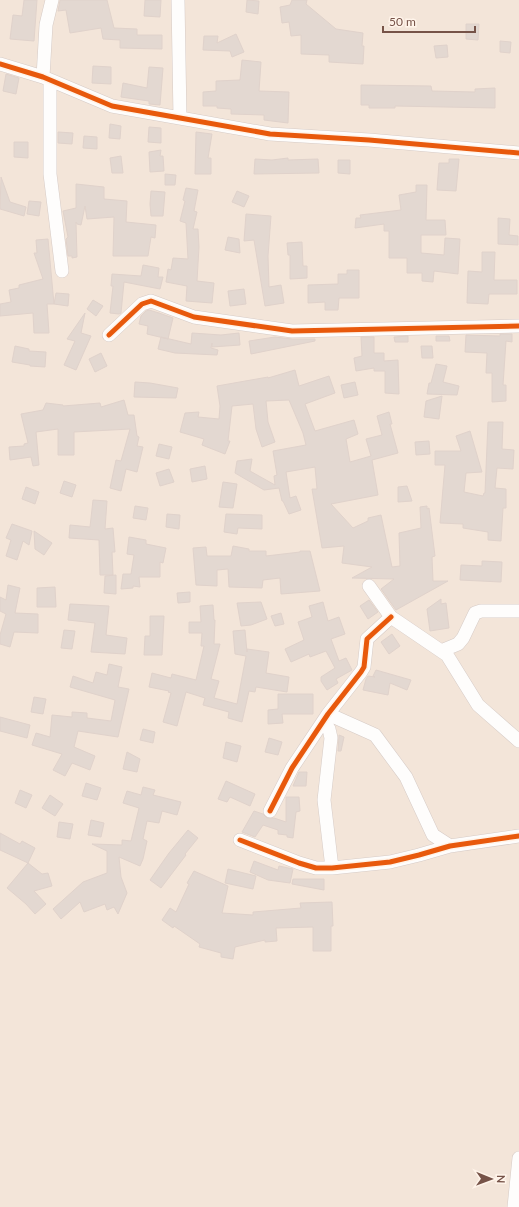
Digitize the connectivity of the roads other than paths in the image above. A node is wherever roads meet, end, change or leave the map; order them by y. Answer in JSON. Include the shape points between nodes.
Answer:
{"nodes":[{"id":1,"x":52,"y":0,"type":"edge"},
{"id":2,"x":178,"y":0,"type":"edge"},
{"id":3,"x":0,"y":64,"type":"edge"},
{"id":4,"x":46,"y":79,"type":"junction"},
{"id":5,"x":180,"y":118,"type":"junction"},
{"id":6,"x":519,"y":154,"type":"edge"},
{"id":7,"x":62,"y":271,"type":"dead end"},
{"id":8,"x":519,"y":326,"type":"edge"},
{"id":9,"x":109,"y":335,"type":"dead end"},
{"id":10,"x":369,"y":586,"type":"dead end"},
{"id":11,"x":519,"y":611,"type":"edge"},
{"id":12,"x":391,"y":617,"type":"junction"},
{"id":13,"x":442,"y":651,"type":"junction"},
{"id":14,"x":326,"y":717,"type":"junction"},
{"id":15,"x":519,"y":741,"type":"edge"},
{"id":16,"x":270,"y":810,"type":"dead end"},
{"id":17,"x":519,"y":836,"type":"edge"},
{"id":18,"x":240,"y":840,"type":"dead end"},
{"id":19,"x":450,"y":846,"type":"junction"},
{"id":20,"x":332,"y":868,"type":"junction"},
{"id":21,"x":519,"y":1158,"type":"edge"},
{"id":22,"x":514,"y":1207,"type":"edge"}],
"edges":[{"from":1,"to":4,"type":"street","via":[[46,26]]},
{"from":2,"to":5,"type":"street"},
{"from":3,"to":4,"type":"street"},
{"from":4,"to":5,"type":"street","via":[[112,106]]},
{"from":4,"to":7,"type":"street","via":[[51,190]]},
{"from":5,"to":6,"type":"street","via":[[270,134]]},
{"from":8,"to":9,"type":"street","via":[[292,331],[194,317],[151,301],[142,304]]},
{"from":10,"to":12,"type":"street"},
{"from":11,"to":13,"type":"street","via":[[481,611],[475,614],[458,644]]},
{"from":12,"to":13,"type":"street"},
{"from":12,"to":14,"type":"street","via":[[367,639],[364,667]]},
{"from":13,"to":15,"type":"street","via":[[450,659],[478,705]]},
{"from":14,"to":16,"type":"street","via":[[292,768]]},
{"from":14,"to":19,"type":"street","via":[[375,735],[406,777],[433,835]]},
{"from":14,"to":20,"type":"street","via":[[331,738],[324,800]]},
{"from":17,"to":19,"type":"street"},
{"from":18,"to":20,"type":"street","via":[[299,863],[316,868]]},
{"from":19,"to":20,"type":"street","via":[[390,862]]},
{"from":21,"to":22,"type":"street"}]}
